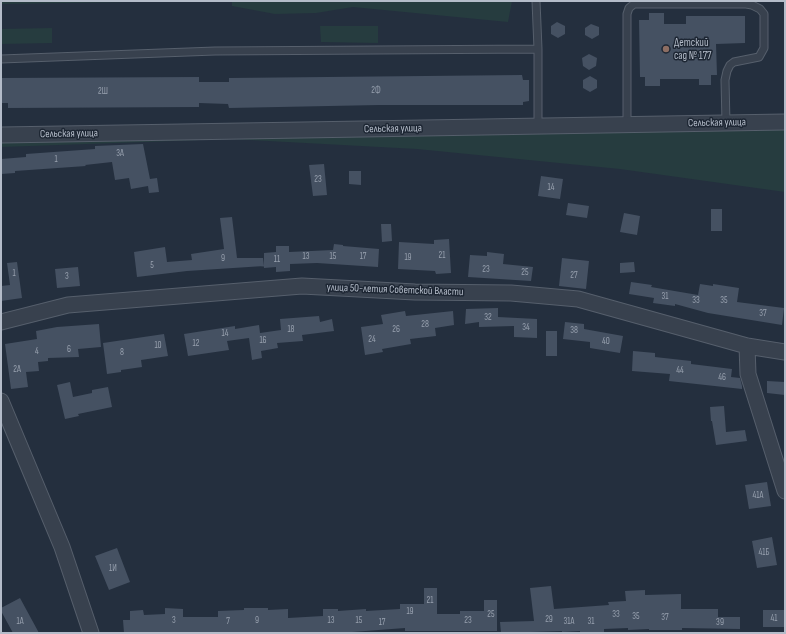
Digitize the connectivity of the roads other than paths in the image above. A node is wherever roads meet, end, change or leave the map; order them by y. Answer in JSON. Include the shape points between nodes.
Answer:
{"nodes":[{"id":1,"x":536,"y":1,"type":"edge"},
{"id":2,"x":538,"y":49,"type":"junction"},
{"id":3,"x":1,"y":58,"type":"edge"},
{"id":4,"x":785,"y":122,"type":"edge"},
{"id":5,"x":726,"y":123,"type":"junction"},
{"id":6,"x":627,"y":125,"type":"junction"},
{"id":7,"x":538,"y":126,"type":"junction"},
{"id":8,"x":1,"y":135,"type":"edge"},
{"id":9,"x":1,"y":322,"type":"edge"},
{"id":10,"x":747,"y":346,"type":"junction"},
{"id":11,"x":785,"y":352,"type":"edge"},
{"id":12,"x":1,"y":401,"type":"edge"},
{"id":13,"x":785,"y":491,"type":"edge"},
{"id":14,"x":90,"y":633,"type":"edge"}],
"edges":[{"from":1,"to":2,"type":"lane"},
{"from":2,"to":3,"type":"lane","via":[[215,51]]},
{"from":2,"to":7,"type":"lane"},
{"from":4,"to":5,"type":"street","name":"Сельская улица"},
{"from":5,"to":6,"type":"street","name":"Сельская улица"},
{"from":5,"to":6,"type":"lane","via":[[727,71],[734,62],[759,57],[764,48],[764,14],[752,5],[746,4],[634,4],[629,8],[628,14]]},
{"from":6,"to":7,"type":"street","name":"Сельская улица"},
{"from":7,"to":8,"type":"street","name":"Сельская улица"},
{"from":9,"to":10,"type":"street","name":"улица 50-летия Советской Власти","via":[[68,305],[302,286],[415,292],[511,293],[578,299]]},
{"from":10,"to":11,"type":"street","name":"улица 50-летия Советской Власти"},
{"from":10,"to":13,"type":"street","via":[[748,374]]},
{"from":12,"to":14,"type":"street","via":[[62,547]]}]}
